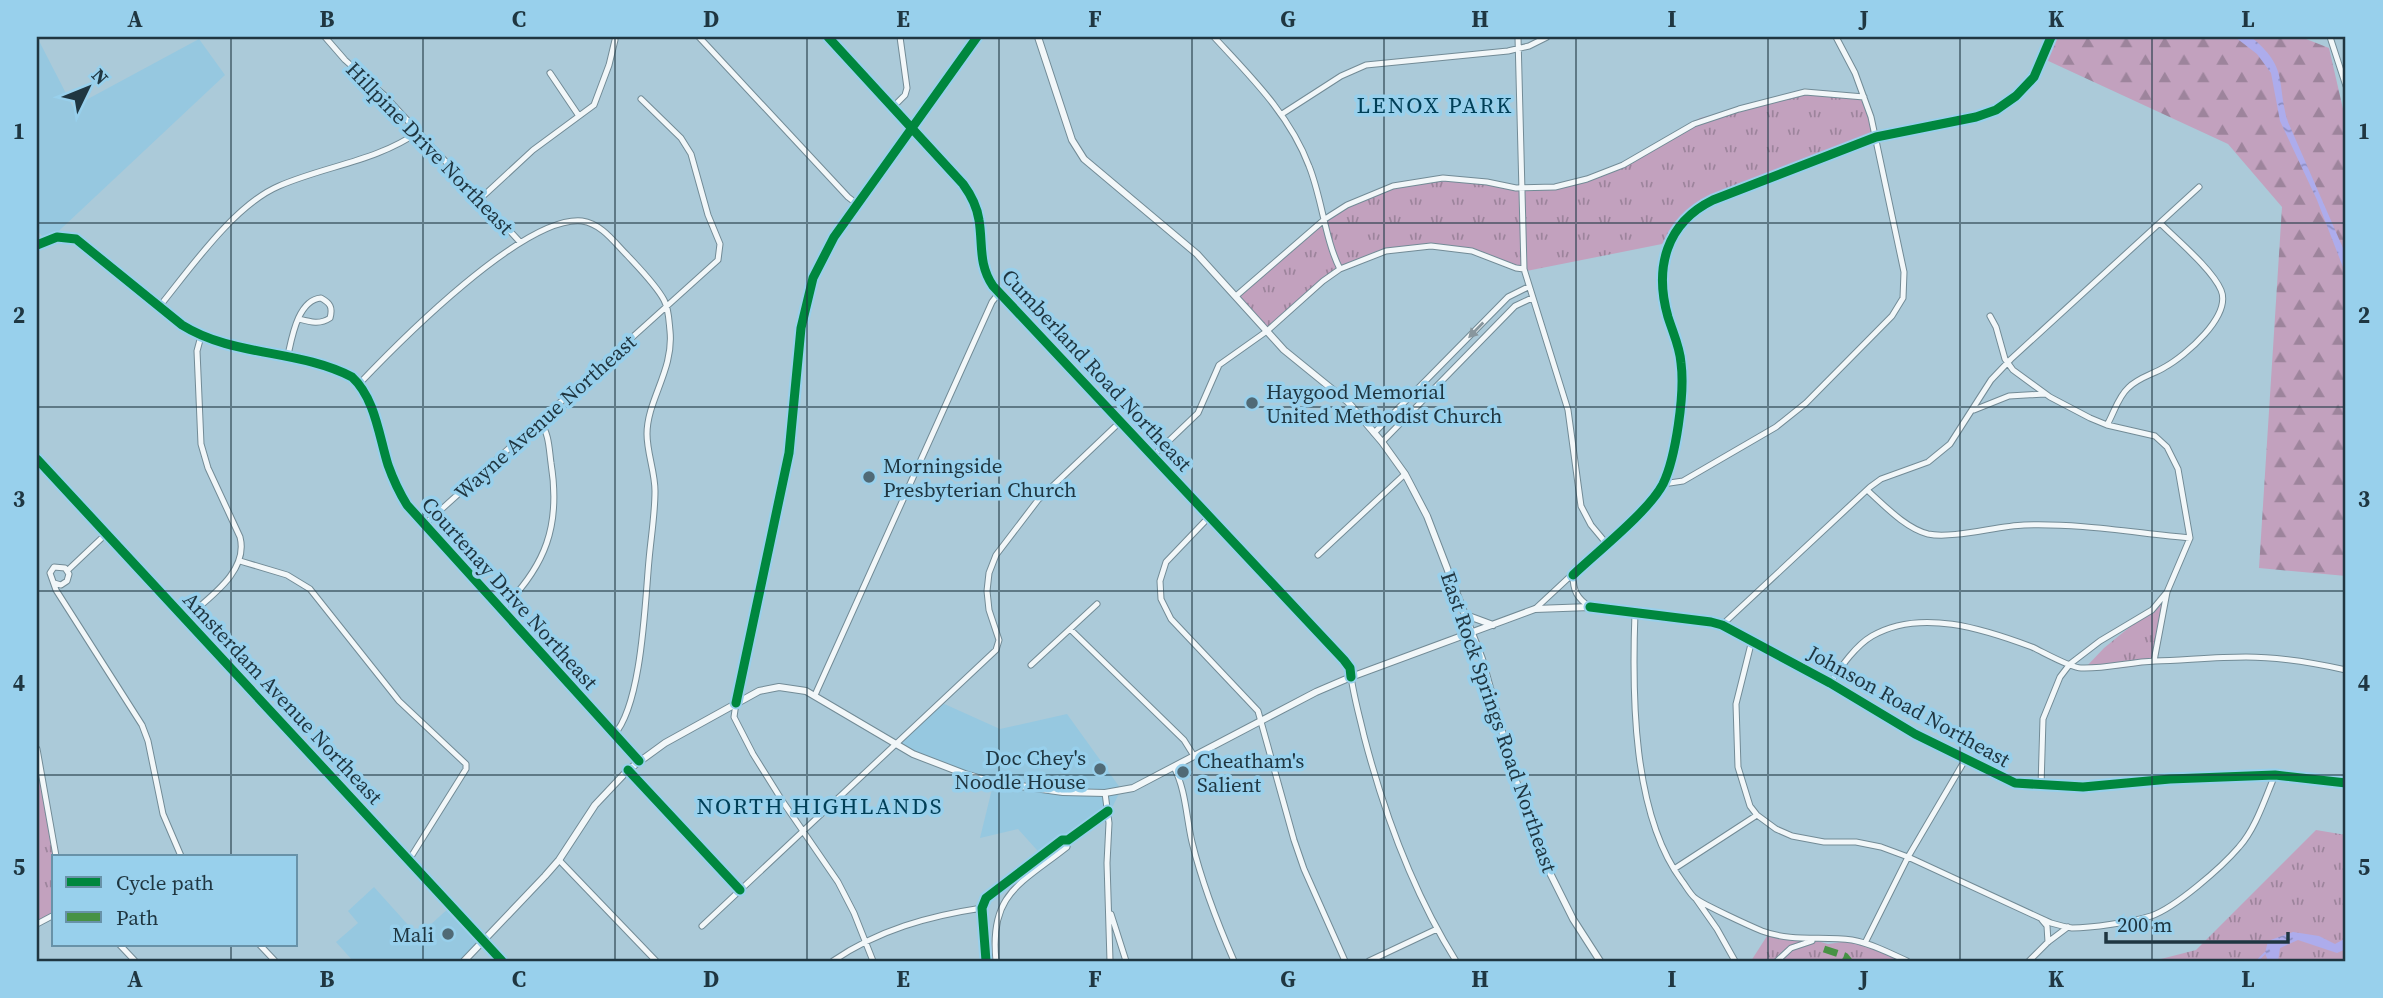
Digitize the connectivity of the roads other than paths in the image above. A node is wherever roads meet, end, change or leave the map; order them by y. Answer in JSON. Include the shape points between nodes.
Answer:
{"nodes":[{"id":1,"x":325,"y":37,"type":"edge"},
{"id":2,"x":699,"y":37,"type":"edge"},
{"id":3,"x":828,"y":37,"type":"edge"},
{"id":4,"x":900,"y":37,"type":"edge"},
{"id":5,"x":1038,"y":37,"type":"edge"},
{"id":6,"x":1214,"y":37,"type":"edge"},
{"id":7,"x":1518,"y":37,"type":"edge"},
{"id":8,"x":1547,"y":37,"type":"edge"},
{"id":9,"x":1836,"y":37,"type":"edge"},
{"id":10,"x":2051,"y":37,"type":"edge"},
{"id":11,"x":2330,"y":37,"type":"edge"},
{"id":12,"x":976,"y":38,"type":"edge"},
{"id":13,"x":615,"y":40,"type":"dead end"},
{"id":14,"x":1518,"y":50,"type":"junction"},
{"id":15,"x":550,"y":73,"type":"dead end"},
{"id":16,"x":2346,"y":86,"type":"edge"},
{"id":17,"x":1864,"y":97,"type":"junction"},
{"id":18,"x":641,"y":99,"type":"dead end"},
{"id":19,"x":893,"y":107,"type":"junction"},
{"id":20,"x":1282,"y":114,"type":"junction"},
{"id":21,"x":579,"y":116,"type":"junction"},
{"id":22,"x":912,"y":128,"type":"junction"},
{"id":23,"x":418,"y":132,"type":"junction"},
{"id":24,"x":1876,"y":137,"type":"junction"},
{"id":25,"x":2199,"y":187,"type":"dead end"},
{"id":26,"x":1521,"y":189,"type":"junction"},
{"id":27,"x":480,"y":199,"type":"junction"},
{"id":28,"x":858,"y":204,"type":"junction"},
{"id":29,"x":1325,"y":219,"type":"junction"},
{"id":30,"x":2160,"y":223,"type":"junction"},
{"id":31,"x":520,"y":242,"type":"junction"},
{"id":32,"x":37,"y":245,"type":"edge"},
{"id":33,"x":1340,"y":269,"type":"junction"},
{"id":34,"x":1524,"y":269,"type":"junction"},
{"id":35,"x":1528,"y":287,"type":"junction"},
{"id":36,"x":999,"y":293,"type":"junction"},
{"id":37,"x":1236,"y":296,"type":"junction"},
{"id":38,"x":1532,"y":298,"type":"junction"},
{"id":39,"x":159,"y":307,"type":"junction"},
{"id":40,"x":667,"y":308,"type":"junction"},
{"id":41,"x":1990,"y":316,"type":"dead end"},
{"id":42,"x":299,"y":319,"type":"junction"},
{"id":43,"x":1267,"y":331,"type":"junction"},
{"id":44,"x":201,"y":336,"type":"junction"},
{"id":45,"x":288,"y":355,"type":"junction"},
{"id":46,"x":1445,"y":362,"type":"junction"},
{"id":47,"x":2008,"y":363,"type":"junction"},
{"id":48,"x":1452,"y":370,"type":"junction"},
{"id":49,"x":359,"y":384,"type":"junction"},
{"id":50,"x":2045,"y":394,"type":"junction"},
{"id":51,"x":1973,"y":411,"type":"junction"},
{"id":52,"x":540,"y":422,"type":"junction"},
{"id":53,"x":1120,"y":422,"type":"junction"},
{"id":54,"x":2107,"y":425,"type":"junction"},
{"id":55,"x":1374,"y":433,"type":"junction"},
{"id":56,"x":1382,"y":442,"type":"junction"},
{"id":57,"x":1153,"y":457,"type":"junction"},
{"id":58,"x":37,"y":459,"type":"edge"},
{"id":59,"x":1405,"y":474,"type":"junction"},
{"id":60,"x":1662,"y":484,"type":"junction"},
{"id":61,"x":1867,"y":490,"type":"junction"},
{"id":62,"x":1209,"y":517,"type":"junction"},
{"id":63,"x":424,"y":526,"type":"junction"},
{"id":64,"x":106,"y":534,"type":"junction"},
{"id":65,"x":2190,"y":538,"type":"junction"},
{"id":66,"x":1606,"y":543,"type":"junction"},
{"id":67,"x":1318,"y":555,"type":"dead end"},
{"id":68,"x":240,"y":561,"type":"junction"},
{"id":69,"x":68,"y":570,"type":"junction"},
{"id":70,"x":1573,"y":575,"type":"junction"},
{"id":71,"x":54,"y":583,"type":"junction"},
{"id":72,"x":2167,"y":592,"type":"junction"},
{"id":73,"x":1097,"y":604,"type":"dead end"},
{"id":74,"x":1590,"y":607,"type":"junction"},
{"id":75,"x":1535,"y":609,"type":"junction"},
{"id":76,"x":501,"y":610,"type":"junction"},
{"id":77,"x":1635,"y":612,"type":"junction"},
{"id":78,"x":1466,"y":615,"type":"junction"},
{"id":79,"x":185,"y":619,"type":"junction"},
{"id":80,"x":1493,"y":625,"type":"junction"},
{"id":81,"x":1722,"y":625,"type":"junction"},
{"id":82,"x":1070,"y":629,"type":"junction"},
{"id":83,"x":1473,"y":633,"type":"junction"},
{"id":84,"x":1752,"y":640,"type":"junction"},
{"id":85,"x":2154,"y":661,"type":"junction"},
{"id":86,"x":1031,"y":664,"type":"dead end"},
{"id":87,"x":2070,"y":664,"type":"junction"},
{"id":88,"x":2346,"y":670,"type":"edge"},
{"id":89,"x":1351,"y":677,"type":"junction"},
{"id":90,"x":1830,"y":683,"type":"junction"},
{"id":91,"x":816,"y":695,"type":"junction"},
{"id":92,"x":736,"y":703,"type":"junction"},
{"id":93,"x":1260,"y":722,"type":"junction"},
{"id":94,"x":614,"y":734,"type":"junction"},
{"id":95,"x":897,"y":744,"type":"junction"},
{"id":96,"x":37,"y":749,"type":"edge"},
{"id":97,"x":1194,"y":756,"type":"junction"},
{"id":98,"x":1965,"y":760,"type":"junction"},
{"id":99,"x":639,"y":761,"type":"junction"},
{"id":100,"x":1174,"y":767,"type":"junction"},
{"id":101,"x":628,"y":770,"type":"junction"},
{"id":102,"x":2275,"y":775,"type":"junction"},
{"id":103,"x":2346,"y":783,"type":"edge"},
{"id":104,"x":2041,"y":786,"type":"junction"},
{"id":105,"x":1105,"y":793,"type":"junction"},
{"id":106,"x":1108,"y":811,"type":"junction"},
{"id":107,"x":1757,"y":815,"type":"junction"},
{"id":108,"x":804,"y":831,"type":"junction"},
{"id":109,"x":1068,"y":840,"type":"junction"},
{"id":110,"x":56,"y":855,"type":"edge"},
{"id":111,"x":181,"y":855,"type":"edge"},
{"id":112,"x":1909,"y":857,"type":"junction"},
{"id":113,"x":409,"y":860,"type":"junction"},
{"id":114,"x":559,"y":860,"type":"junction"},
{"id":115,"x":1674,"y":869,"type":"junction"},
{"id":116,"x":1003,"y":885,"type":"junction"},
{"id":117,"x":740,"y":890,"type":"junction"},
{"id":118,"x":1011,"y":893,"type":"junction"},
{"id":119,"x":1108,"y":894,"type":"junction"},
{"id":120,"x":1695,"y":898,"type":"junction"},
{"id":121,"x":982,"y":908,"type":"junction"},
{"id":122,"x":2040,"y":918,"type":"junction"},
{"id":123,"x":702,"y":926,"type":"dead end"},
{"id":124,"x":2068,"y":928,"type":"junction"},
{"id":125,"x":1437,"y":929,"type":"junction"},
{"id":126,"x":983,"y":930,"type":"junction"},
{"id":127,"x":994,"y":930,"type":"junction"},
{"id":128,"x":1818,"y":940,"type":"junction"},
{"id":129,"x":483,"y":941,"type":"junction"},
{"id":130,"x":866,"y":942,"type":"junction"},
{"id":131,"x":2048,"y":942,"type":"junction"},
{"id":132,"x":1865,"y":943,"type":"junction"},
{"id":133,"x":121,"y":946,"type":"edge"},
{"id":134,"x":261,"y":946,"type":"edge"},
{"id":135,"x":135,"y":961,"type":"edge"},
{"id":136,"x":275,"y":961,"type":"edge"},
{"id":137,"x":464,"y":961,"type":"edge"},
{"id":138,"x":502,"y":961,"type":"edge"},
{"id":139,"x":656,"y":961,"type":"edge"},
{"id":140,"x":833,"y":961,"type":"edge"},
{"id":141,"x":873,"y":961,"type":"edge"},
{"id":142,"x":986,"y":961,"type":"edge"},
{"id":143,"x":996,"y":961,"type":"edge"},
{"id":144,"x":1110,"y":961,"type":"edge"},
{"id":145,"x":1126,"y":961,"type":"edge"},
{"id":146,"x":1234,"y":961,"type":"edge"},
{"id":147,"x":1345,"y":961,"type":"edge"},
{"id":148,"x":1368,"y":961,"type":"edge"},
{"id":149,"x":1456,"y":961,"type":"edge"},
{"id":150,"x":1600,"y":961,"type":"edge"},
{"id":151,"x":1735,"y":961,"type":"edge"},
{"id":152,"x":1777,"y":961,"type":"edge"},
{"id":153,"x":1907,"y":961,"type":"edge"},
{"id":154,"x":2029,"y":961,"type":"edge"}],
"edges":[{"from":1,"to":23,"type":"street","name":"Hillpine Drive Northeast"},
{"from":2,"to":28,"type":"street"},
{"from":3,"to":19,"type":"street","name":"Cumberland Road Northeast"},
{"from":4,"to":19,"type":"street","via":[[906,92]]},
{"from":5,"to":37,"type":"street","name":"East Rock Springs Road Northeast","via":[[1079,152],[1197,254]]},
{"from":6,"to":20,"type":"street"},
{"from":7,"to":14,"type":"street"},
{"from":8,"to":14,"type":"street"},
{"from":9,"to":17,"type":"street"},
{"from":10,"to":24,"type":"street","via":[[2035,75],[2003,107],[1976,117]]},
{"from":11,"to":16,"type":"street"},
{"from":12,"to":22,"type":"street"},
{"from":13,"to":21,"type":"street","via":[[594,106]]},
{"from":14,"to":20,"type":"street","via":[[1366,65]]},
{"from":14,"to":26,"type":"street"},
{"from":15,"to":21,"type":"street"},
{"from":17,"to":24,"type":"street"},
{"from":17,"to":26,"type":"street","via":[[1819,91],[1790,94],[1694,124],[1631,161],[1587,179]]},
{"from":18,"to":40,"type":"street","name":"Wayne Avenue Northeast","via":[[688,148],[720,244],[714,265]]},
{"from":19,"to":22,"type":"street","name":"Cumberland Road Northeast"},
{"from":20,"to":29,"type":"street","via":[[1308,162]]},
{"from":21,"to":27,"type":"street"},
{"from":22,"to":28,"type":"street"},
{"from":22,"to":36,"type":"street","name":"Cumberland Road Northeast","via":[[972,197],[983,268]]},
{"from":23,"to":27,"type":"street","name":"Hillpine Drive Northeast"},
{"from":23,"to":39,"type":"street","via":[[377,153],[265,193],[218,235]]},
{"from":24,"to":60,"type":"street","via":[[1905,272],[1905,289],[1896,311],[1776,427],[1683,481]]},
{"from":24,"to":60,"type":"street","via":[[1713,200],[1697,208],[1674,233],[1663,279],[1682,378],[1675,440]]},
{"from":25,"to":30,"type":"street"},
{"from":26,"to":29,"type":"street","via":[[1465,179],[1418,180],[1369,194]]},
{"from":26,"to":34,"type":"street"},
{"from":27,"to":31,"type":"street","name":"Hillpine Drive Northeast"},
{"from":28,"to":92,"type":"street","via":[[823,255],[805,303],[789,453]]},
{"from":29,"to":33,"type":"street"},
{"from":29,"to":37,"type":"street"},
{"from":30,"to":47,"type":"street"},
{"from":30,"to":54,"type":"street","via":[[2216,280],[2223,293],[2222,306],[2191,349],[2143,376],[2121,395]]},
{"from":31,"to":40,"type":"street","name":"Hillpine Drive Northeast","via":[[556,225],[593,224],[631,259]]},
{"from":31,"to":49,"type":"street","via":[[414,328]]},
{"from":32,"to":39,"type":"street","via":[[57,237],[76,239]]},
{"from":33,"to":34,"type":"street","via":[[1386,251],[1431,246],[1472,251]]},
{"from":33,"to":43,"type":"street"},
{"from":34,"to":35,"type":"street"},
{"from":35,"to":38,"type":"street"},
{"from":35,"to":46,"type":"street","one_way":true,"via":[[1507,297]]},
{"from":36,"to":53,"type":"street","name":"Cumberland Road Northeast"},
{"from":36,"to":91,"type":"street"},
{"from":37,"to":43,"type":"street","name":"East Rock Springs Road Northeast"},
{"from":38,"to":48,"type":"street","via":[[1515,306]]},
{"from":38,"to":66,"type":"street","via":[[1568,410],[1581,506]]},
{"from":39,"to":44,"type":"street"},
{"from":40,"to":52,"type":"street","name":"Wayne Avenue Northeast"},
{"from":40,"to":94,"type":"street","via":[[670,353],[647,430],[655,491],[642,643],[625,719]]},
{"from":41,"to":47,"type":"street"},
{"from":42,"to":42,"type":"street","via":[[314,298],[330,304],[330,318],[325,321]]},
{"from":42,"to":45,"type":"street"},
{"from":43,"to":55,"type":"street","name":"East Rock Springs Road Northeast","via":[[1297,363],[1348,402]]},
{"from":43,"to":57,"type":"street","via":[[1219,365],[1198,413]]},
{"from":44,"to":45,"type":"street"},
{"from":44,"to":68,"type":"street","via":[[197,351],[201,444],[240,537]]},
{"from":45,"to":49,"type":"street","via":[[343,372]]},
{"from":46,"to":48,"type":"street"},
{"from":46,"to":55,"type":"street"},
{"from":47,"to":50,"type":"street"},
{"from":47,"to":51,"type":"street","via":[[1991,380]]},
{"from":48,"to":56,"type":"street"},
{"from":49,"to":63,"type":"street","name":"Courtenay Drive Northeast","via":[[395,483]]},
{"from":50,"to":51,"type":"street","via":[[2009,396]]},
{"from":50,"to":54,"type":"street"},
{"from":51,"to":61,"type":"street","via":[[1950,444],[1928,462],[1881,479]]},
{"from":52,"to":63,"type":"street","name":"Wayne Avenue Northeast"},
{"from":52,"to":76,"type":"street","via":[[547,434],[554,481],[552,525],[536,568]]},
{"from":53,"to":57,"type":"street","name":"Cumberland Road Northeast"},
{"from":53,"to":95,"type":"street","via":[[1038,499],[996,555],[987,591],[999,638],[996,650]]},
{"from":54,"to":65,"type":"street","via":[[2155,436],[2167,447],[2178,469]]},
{"from":55,"to":56,"type":"street","name":"East Rock Springs Road Northeast"},
{"from":56,"to":59,"type":"street","name":"East Rock Springs Road Northeast"},
{"from":57,"to":62,"type":"street","name":"Cumberland Road Northeast"},
{"from":58,"to":64,"type":"street","name":"Amsterdam Avenue Northeast"},
{"from":59,"to":67,"type":"street"},
{"from":59,"to":78,"type":"street","name":"East Rock Springs Road Northeast","via":[[1427,516]]},
{"from":60,"to":66,"type":"street","via":[[1648,504]]},
{"from":61,"to":65,"type":"street","via":[[1909,525],[1928,534],[2024,525]]},
{"from":61,"to":81,"type":"street"},
{"from":62,"to":89,"type":"street","name":"Cumberland Road Northeast","via":[[1344,660]]},
{"from":62,"to":93,"type":"street","via":[[1166,562],[1161,599],[1171,619],[1258,711]]},
{"from":63,"to":76,"type":"street","name":"Courtenay Drive Northeast"},
{"from":64,"to":69,"type":"street"},
{"from":64,"to":79,"type":"street","name":"Amsterdam Avenue Northeast"},
{"from":65,"to":72,"type":"street"},
{"from":66,"to":70,"type":"street"},
{"from":68,"to":79,"type":"street"},
{"from":68,"to":113,"type":"street","via":[[287,575],[310,589],[399,702],[466,764]]},
{"from":69,"to":71,"type":"street","via":[[67,581]]},
{"from":69,"to":71,"type":"street","via":[[61,566],[51,570]]},
{"from":70,"to":74,"type":"street","via":[[1575,594]]},
{"from":70,"to":75,"type":"street"},
{"from":71,"to":111,"type":"street","via":[[142,724],[163,814]]},
{"from":72,"to":85,"type":"street"},
{"from":72,"to":87,"type":"street","via":[[2152,610]]},
{"from":73,"to":82,"type":"street"},
{"from":74,"to":75,"type":"street","name":"Johnson Road Northeast"},
{"from":74,"to":77,"type":"street","name":"Johnson Road Northeast"},
{"from":75,"to":80,"type":"street","name":"Johnson Road Northeast"},
{"from":76,"to":94,"type":"street","name":"Courtenay Drive Northeast"},
{"from":77,"to":81,"type":"street","name":"Johnson Road Northeast"},
{"from":77,"to":115,"type":"street","via":[[1634,702],[1640,760],[1656,831]]},
{"from":78,"to":80,"type":"street"},
{"from":78,"to":83,"type":"street","name":"East Rock Springs Road Northeast"},
{"from":79,"to":113,"type":"street","name":"Amsterdam Avenue Northeast"},
{"from":80,"to":83,"type":"street","name":"Johnson Road Northeast"},
{"from":81,"to":84,"type":"street","name":"Johnson Road Northeast"},
{"from":82,"to":86,"type":"street"},
{"from":82,"to":97,"type":"street","via":[[1184,740]]},
{"from":83,"to":89,"type":"street","name":"Johnson Road Northeast"},
{"from":83,"to":150,"type":"street","name":"East Rock Springs Road Northeast","via":[[1543,859]]},
{"from":84,"to":90,"type":"street","name":"Johnson Road Northeast"},
{"from":84,"to":107,"type":"street","via":[[1736,704],[1738,767]]},
{"from":85,"to":87,"type":"street","via":[[2078,668]]},
{"from":85,"to":88,"type":"street","via":[[2246,657]]},
{"from":87,"to":90,"type":"street","via":[[1970,628],[1938,621],[1912,622],[1870,637]]},
{"from":87,"to":104,"type":"street","via":[[2043,719]]},
{"from":89,"to":93,"type":"street","name":"Johnson Road Northeast"},
{"from":89,"to":125,"type":"street","name":"Cumberland Road Northeast","via":[[1384,802]]},
{"from":90,"to":98,"type":"street","name":"Johnson Road Northeast"},
{"from":91,"to":92,"type":"street","name":"Johnson Road Northeast","via":[[779,687]]},
{"from":91,"to":95,"type":"street","name":"Johnson Road Northeast"},
{"from":92,"to":99,"type":"street","name":"Johnson Road Northeast"},
{"from":92,"to":108,"type":"street","via":[[734,716],[753,754]]},
{"from":93,"to":97,"type":"street","name":"Johnson Road Northeast"},
{"from":93,"to":147,"type":"street","via":[[1294,840]]},
{"from":94,"to":99,"type":"street","name":"Courtenay Drive Northeast"},
{"from":95,"to":105,"type":"street","name":"Johnson Road Northeast","via":[[941,766],[992,782],[1043,791]]},
{"from":95,"to":108,"type":"street"},
{"from":96,"to":110,"type":"street"},
{"from":97,"to":100,"type":"street","name":"Johnson Road Northeast"},
{"from":98,"to":104,"type":"street","name":"Johnson Road Northeast","via":[[2015,783]]},
{"from":98,"to":112,"type":"street"},
{"from":99,"to":101,"type":"street","name":"Johnson Road Northeast"},
{"from":100,"to":105,"type":"street","name":"Johnson Road Northeast","via":[[1133,788]]},
{"from":100,"to":146,"type":"street","via":[[1205,892]]},
{"from":101,"to":114,"type":"street","name":"Johnson Road Northeast","via":[[595,805]]},
{"from":101,"to":117,"type":"street"},
{"from":102,"to":103,"type":"street","name":"Johnson Road Northeast"},
{"from":102,"to":104,"type":"street","name":"Johnson Road Northeast"},
{"from":102,"to":124,"type":"street","via":[[2241,845],[2168,907],[2151,916]]},
{"from":105,"to":106,"type":"street"},
{"from":106,"to":109,"type":"street"},
{"from":106,"to":119,"type":"street"},
{"from":107,"to":112,"type":"street","via":[[1792,836],[1856,842]]},
{"from":107,"to":115,"type":"street"},
{"from":108,"to":117,"type":"street"},
{"from":108,"to":130,"type":"street","via":[[838,882]]},
{"from":109,"to":116,"type":"street"},
{"from":109,"to":118,"type":"street","via":[[1067,847]]},
{"from":112,"to":122,"type":"street"},
{"from":112,"to":132,"type":"street"},
{"from":113,"to":129,"type":"street","name":"Amsterdam Avenue Northeast"},
{"from":114,"to":129,"type":"street","name":"Johnson Road Northeast"},
{"from":114,"to":139,"type":"street"},
{"from":115,"to":120,"type":"street"},
{"from":116,"to":118,"type":"street"},
{"from":116,"to":121,"type":"street","via":[[986,898]]},
{"from":117,"to":123,"type":"street"},
{"from":118,"to":127,"type":"street"},
{"from":119,"to":144,"type":"street"},
{"from":119,"to":145,"type":"street"},
{"from":120,"to":128,"type":"street","via":[[1763,932]]},
{"from":120,"to":151,"type":"street"},
{"from":121,"to":126,"type":"street"},
{"from":121,"to":130,"type":"street","via":[[923,919]]},
{"from":122,"to":124,"type":"street"},
{"from":122,"to":131,"type":"street","via":[[2047,926]]},
{"from":124,"to":131,"type":"street"},
{"from":125,"to":148,"type":"street"},
{"from":125,"to":149,"type":"street","name":"Cumberland Road Northeast"},
{"from":126,"to":127,"type":"street"},
{"from":126,"to":142,"type":"street"},
{"from":127,"to":143,"type":"street"},
{"from":128,"to":132,"type":"street"},
{"from":128,"to":152,"type":"street","via":[[1791,948]]},
{"from":129,"to":137,"type":"street","name":"Johnson Road Northeast"},
{"from":129,"to":138,"type":"street","name":"Amsterdam Avenue Northeast"},
{"from":130,"to":140,"type":"street"},
{"from":130,"to":141,"type":"street"},
{"from":131,"to":154,"type":"street"},
{"from":132,"to":153,"type":"street"},
{"from":133,"to":135,"type":"street"},
{"from":134,"to":136,"type":"street"}]}
